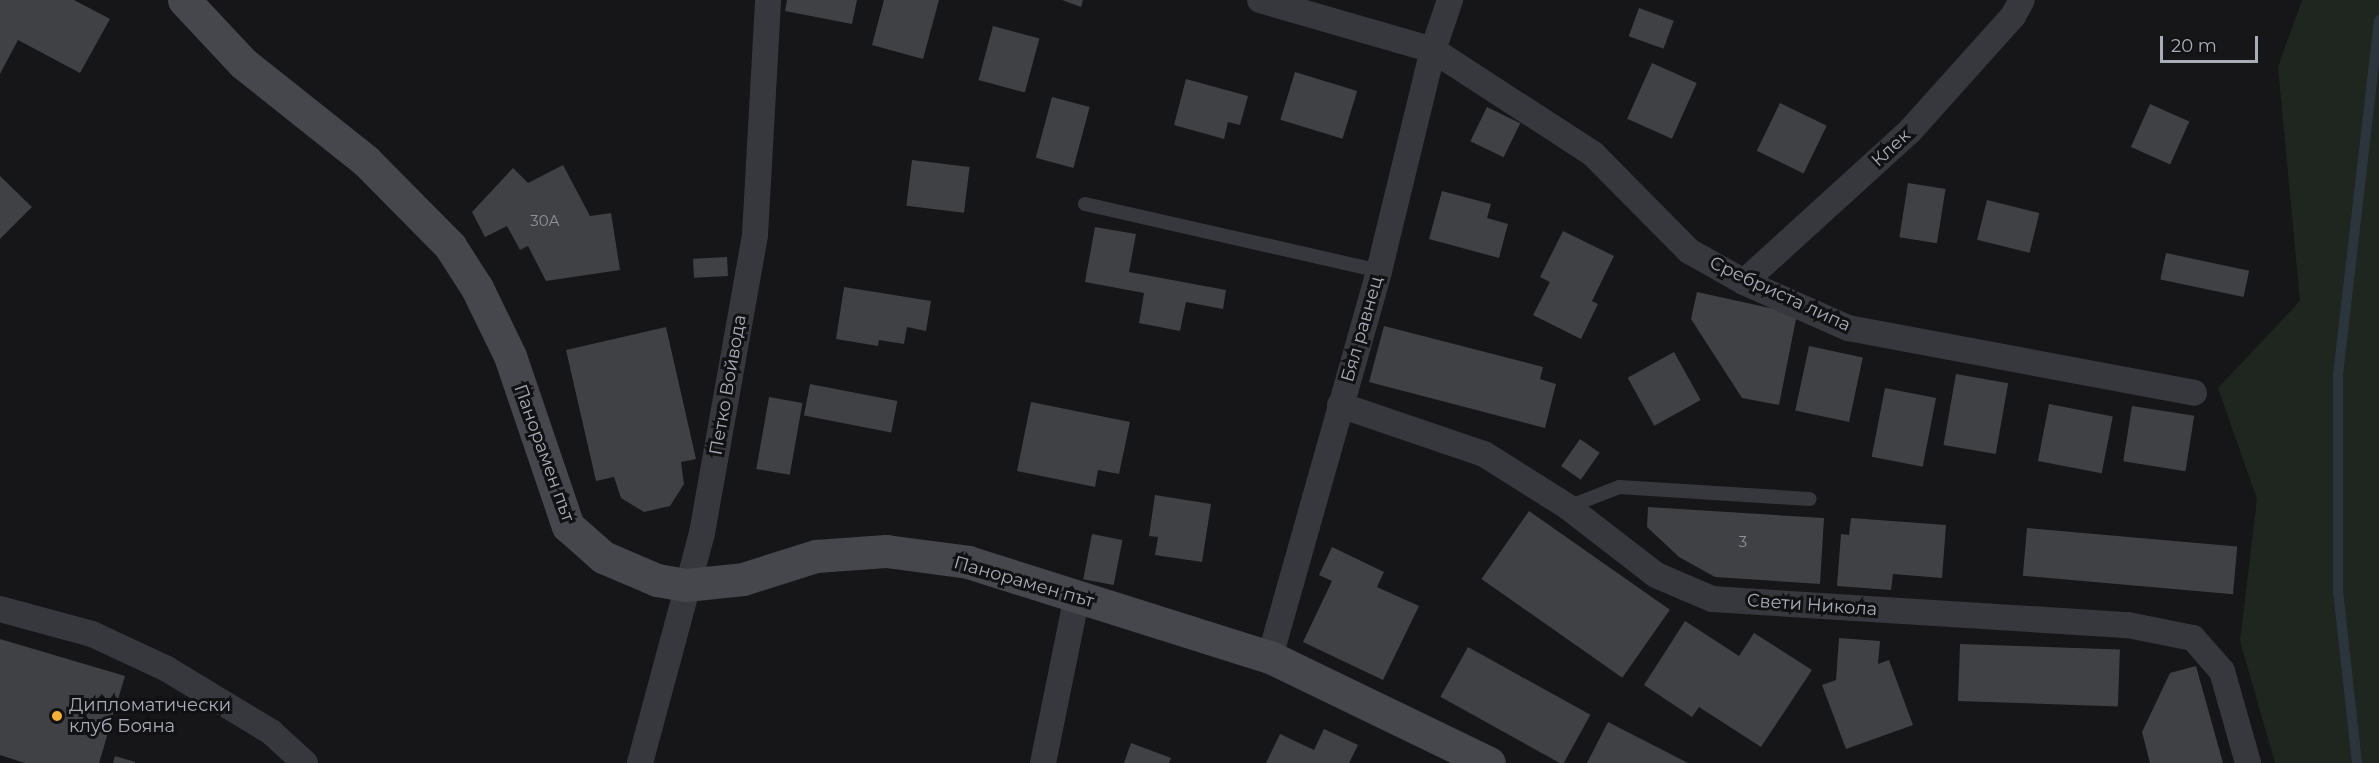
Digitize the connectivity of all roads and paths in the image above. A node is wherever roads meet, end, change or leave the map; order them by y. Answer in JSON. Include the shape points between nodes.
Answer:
{"nodes":[{"id":1,"x":184,"y":0,"type":"edge"},
{"id":2,"x":768,"y":0,"type":"edge"},
{"id":3,"x":1260,"y":0,"type":"edge"},
{"id":4,"x":1450,"y":0,"type":"edge"},
{"id":5,"x":2022,"y":0,"type":"edge"},
{"id":6,"x":1433,"y":50,"type":"junction"},
{"id":7,"x":1085,"y":204,"type":"dead end"},
{"id":8,"x":1379,"y":271,"type":"junction"},
{"id":9,"x":1744,"y":282,"type":"junction"},
{"id":10,"x":2194,"y":393,"type":"dead end"},
{"id":11,"x":1340,"y":405,"type":"junction"},
{"id":12,"x":1810,"y":499,"type":"dead end"},
{"id":13,"x":1568,"y":507,"type":"junction"},
{"id":14,"x":686,"y":585,"type":"junction"},
{"id":15,"x":1077,"y":596,"type":"junction"},
{"id":16,"x":0,"y":609,"type":"edge"},
{"id":17,"x":1270,"y":657,"type":"junction"},
{"id":18,"x":305,"y":763,"type":"edge"},
{"id":19,"x":640,"y":763,"type":"edge"},
{"id":20,"x":1043,"y":763,"type":"edge"},
{"id":21,"x":1490,"y":763,"type":"edge"},
{"id":22,"x":2248,"y":763,"type":"edge"}],
"edges":[{"from":1,"to":14,"type":"main road","name":"Панорамен път","via":[[243,63],[366,160],[450,246],[484,301],[510,356],[562,513],[579,539],[621,567]]},
{"from":2,"to":14,"type":"street","name":"Петко Войвода","via":[[755,235],[702,533]]},
{"from":3,"to":6,"type":"street","name":"Сребриста липа"},
{"from":4,"to":6,"type":"street","name":"Бял равнец"},
{"from":5,"to":9,"type":"street","name":"Клек","via":[[2013,16],[1910,132]]},
{"from":6,"to":8,"type":"street","name":"Бял равнец"},
{"from":6,"to":9,"type":"street","name":"Сребриста липа","via":[[1593,154],[1689,251]]},
{"from":7,"to":8,"type":"lane"},
{"from":8,"to":11,"type":"street","name":"Бял равнец"},
{"from":9,"to":10,"type":"street","name":"Сребриста липа","via":[[1848,328]]},
{"from":11,"to":13,"type":"street","name":"Свети Никола","via":[[1484,454]]},
{"from":11,"to":17,"type":"street","name":"Бял равнец"},
{"from":12,"to":13,"type":"lane","via":[[1619,487]]},
{"from":13,"to":22,"type":"street","name":"Свети Никола","via":[[1656,575],[1712,599],[2128,625],[2193,638],[2222,671]]},
{"from":14,"to":15,"type":"main road","name":"Панорамен път","via":[[743,579],[816,556],[886,551],[968,562]]},
{"from":14,"to":19,"type":"street","name":"Петко Войвода"},
{"from":15,"to":17,"type":"main road","name":"Панорамен път"},
{"from":15,"to":20,"type":"street"},
{"from":16,"to":18,"type":"street","via":[[92,634],[167,669],[272,732]]},
{"from":17,"to":21,"type":"main road","name":"Панорамен път"}]}
